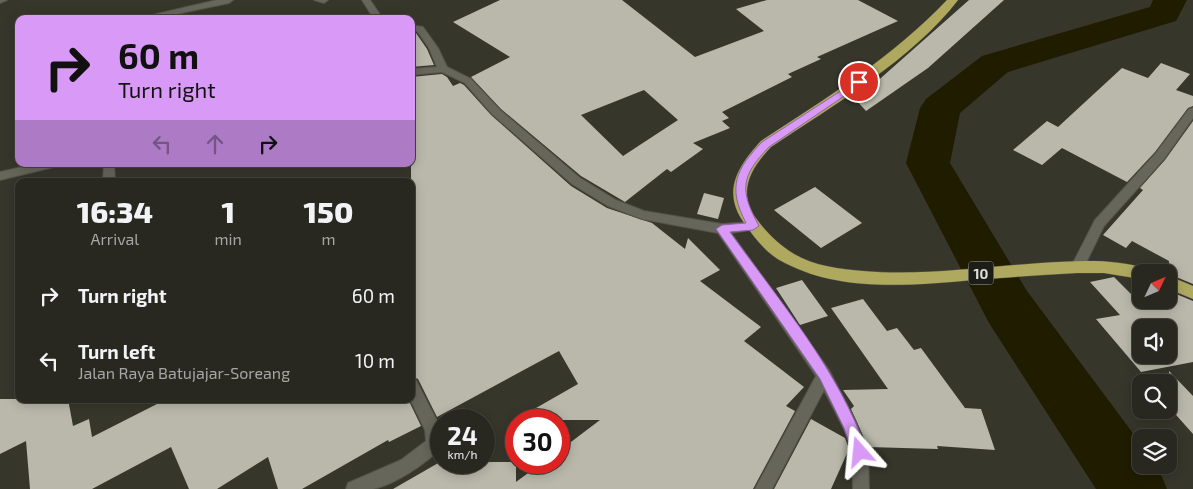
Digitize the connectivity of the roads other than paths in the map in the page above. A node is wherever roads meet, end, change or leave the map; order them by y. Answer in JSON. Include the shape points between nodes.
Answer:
{"nodes":[{"id":1,"x":229,"y":0,"type":"edge"},
{"id":2,"x":318,"y":0,"type":"edge"},
{"id":3,"x":324,"y":0,"type":"edge"},
{"id":4,"x":366,"y":0,"type":"edge"},
{"id":5,"x":953,"y":0,"type":"edge"},
{"id":6,"x":158,"y":15,"type":"edge"},
{"id":7,"x":376,"y":15,"type":"edge"},
{"id":8,"x":415,"y":28,"type":"edge"},
{"id":9,"x":443,"y":68,"type":"junction"},
{"id":10,"x":415,"y":72,"type":"edge"},
{"id":11,"x":1193,"y":111,"type":"edge"},
{"id":12,"x":38,"y":167,"type":"edge"},
{"id":13,"x":0,"y":176,"type":"edge"},
{"id":14,"x":753,"y":226,"type":"junction"},
{"id":15,"x":722,"y":229,"type":"junction"},
{"id":16,"x":1077,"y":267,"type":"junction"},
{"id":17,"x":1132,"y":272,"type":"edge"},
{"id":18,"x":1178,"y":286,"type":"edge"},
{"id":19,"x":1193,"y":293,"type":"edge"},
{"id":20,"x":824,"y":375,"type":"junction"},
{"id":21,"x":415,"y":393,"type":"edge"},
{"id":22,"x":354,"y":489,"type":"edge"},
{"id":23,"x":763,"y":489,"type":"edge"},
{"id":24,"x":861,"y":489,"type":"edge"}],
"edges":[{"from":1,"to":6,"type":"street"},
{"from":2,"to":3,"type":"street"},
{"from":4,"to":7,"type":"street"},
{"from":5,"to":14,"type":"highway","number":"10","via":[[902,48],[859,82],[766,144],[754,157],[743,172],[740,189],[742,206]]},
{"from":8,"to":9,"type":"street","via":[[420,29],[431,41]]},
{"from":9,"to":10,"type":"street"},
{"from":9,"to":15,"type":"street","via":[[468,81],[496,112],[576,181],[612,203],[642,216]]},
{"from":11,"to":16,"type":"street","via":[[1160,156],[1099,223]]},
{"from":12,"to":13,"type":"street"},
{"from":14,"to":15,"type":"street"},
{"from":14,"to":16,"type":"highway","number":"10","via":[[794,262],[857,278],[902,279]]},
{"from":15,"to":20,"type":"street"},
{"from":16,"to":17,"type":"highway","number":"10"},
{"from":18,"to":19,"type":"highway"},
{"from":20,"to":23,"type":"street"},
{"from":20,"to":24,"type":"street","via":[[851,426],[860,452]]},
{"from":21,"to":22,"type":"street","via":[[434,429],[434,444],[410,463]]}]}
